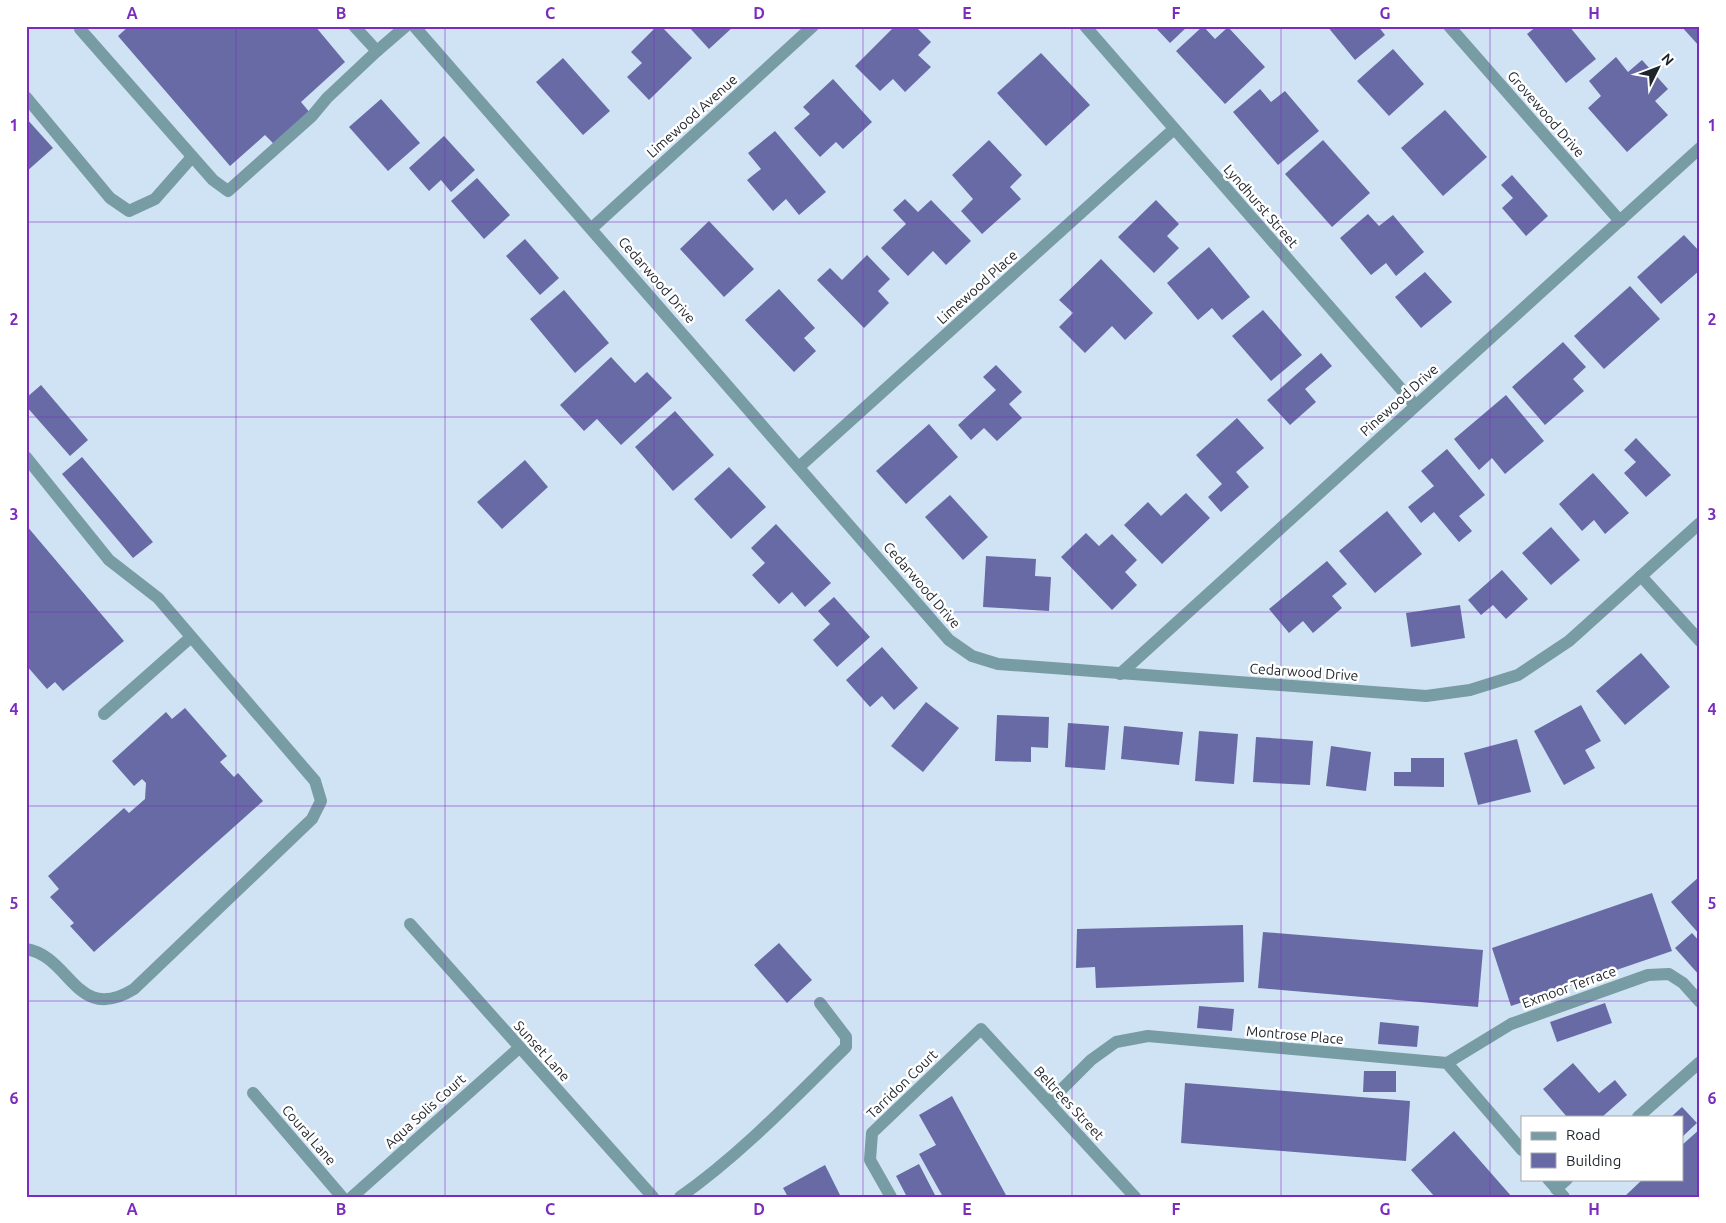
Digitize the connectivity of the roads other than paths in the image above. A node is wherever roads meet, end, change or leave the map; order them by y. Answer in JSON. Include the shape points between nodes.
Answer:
{"nodes":[{"id":1,"x":354,"y":26,"type":"edge"},
{"id":2,"x":406,"y":26,"type":"edge"},
{"id":3,"x":414,"y":26,"type":"edge"},
{"id":4,"x":813,"y":26,"type":"edge"},
{"id":5,"x":1085,"y":26,"type":"edge"},
{"id":6,"x":1449,"y":26,"type":"edge"},
{"id":7,"x":81,"y":27,"type":"edge"},
{"id":8,"x":377,"y":51,"type":"junction"},
{"id":9,"x":26,"y":97,"type":"edge"},
{"id":10,"x":1174,"y":129,"type":"junction"},
{"id":11,"x":1700,"y":148,"type":"edge"},
{"id":12,"x":192,"y":157,"type":"junction"},
{"id":13,"x":1620,"y":221,"type":"junction"},
{"id":14,"x":592,"y":228,"type":"junction"},
{"id":15,"x":1415,"y":405,"type":"junction"},
{"id":16,"x":26,"y":457,"type":"edge"},
{"id":17,"x":799,"y":467,"type":"junction"},
{"id":18,"x":1700,"y":523,"type":"edge"},
{"id":19,"x":1641,"y":576,"type":"junction"},
{"id":20,"x":190,"y":638,"type":"junction"},
{"id":21,"x":1700,"y":641,"type":"edge"},
{"id":22,"x":1120,"y":674,"type":"junction"},
{"id":23,"x":104,"y":714,"type":"dead end"},
{"id":24,"x":410,"y":924,"type":"dead end"},
{"id":25,"x":26,"y":949,"type":"edge"},
{"id":26,"x":1700,"y":1002,"type":"edge"},
{"id":27,"x":820,"y":1003,"type":"dead end"},
{"id":28,"x":981,"y":1029,"type":"joint"},
{"id":29,"x":519,"y":1048,"type":"junction"},
{"id":30,"x":1700,"y":1062,"type":"edge"},
{"id":31,"x":1447,"y":1063,"type":"junction"},
{"id":32,"x":253,"y":1093,"type":"dead end"},
{"id":33,"x":1049,"y":1102,"type":"junction"},
{"id":34,"x":1639,"y":1116,"type":"edge"},
{"id":35,"x":1521,"y":1149,"type":"edge"},
{"id":36,"x":1566,"y":1180,"type":"edge"},
{"id":37,"x":1556,"y":1188,"type":"edge"},
{"id":38,"x":342,"y":1197,"type":"edge"},
{"id":39,"x":352,"y":1197,"type":"edge"},
{"id":40,"x":653,"y":1197,"type":"edge"},
{"id":41,"x":680,"y":1197,"type":"edge"},
{"id":42,"x":891,"y":1197,"type":"edge"},
{"id":43,"x":1135,"y":1197,"type":"edge"}],
"edges":[{"from":1,"to":8,"type":"street"},
{"from":2,"to":8,"type":"street"},
{"from":3,"to":14,"type":"street","name":"Cedarwood Drive"},
{"from":4,"to":14,"type":"street","name":"Limewood Avenue"},
{"from":5,"to":10,"type":"street","name":"Lyndhurst Street"},
{"from":6,"to":13,"type":"street","name":"Grovewood Drive"},
{"from":7,"to":12,"type":"street"},
{"from":8,"to":12,"type":"street","via":[[312,116],[228,191]]},
{"from":9,"to":12,"type":"street","via":[[110,198],[129,211],[156,199]]},
{"from":10,"to":15,"type":"street","name":"Lyndhurst Street"},
{"from":10,"to":17,"type":"street","name":"Limewood Place"},
{"from":11,"to":13,"type":"street","name":"Pinewood Drive"},
{"from":13,"to":15,"type":"street","name":"Pinewood Drive"},
{"from":14,"to":17,"type":"street","name":"Cedarwood Drive"},
{"from":15,"to":22,"type":"street","name":"Pinewood Drive"},
{"from":16,"to":20,"type":"street","via":[[109,560],[158,598]]},
{"from":17,"to":22,"type":"street","name":"Cedarwood Drive","via":[[949,640],[972,656],[998,664]]},
{"from":18,"to":19,"type":"street","name":"Cedarwood Drive"},
{"from":19,"to":21,"type":"street"},
{"from":19,"to":22,"type":"street","name":"Cedarwood Drive","via":[[1569,641],[1518,675],[1470,690],[1426,696]]},
{"from":20,"to":23,"type":"street"},
{"from":20,"to":25,"type":"street","via":[[314,781],[321,801],[312,819],[134,989],[121,997],[91,998],[76,988],[45,956]]},
{"from":24,"to":29,"type":"street","name":"Sunset Lane"},
{"from":26,"to":31,"type":"street","name":"Exmoor Terrace","via":[[1683,983],[1669,974],[1648,975],[1511,1024]]},
{"from":27,"to":41,"type":"street","via":[[846,1037],[846,1047],[781,1111]]},
{"from":28,"to":33,"type":"street","name":"Beltrees Street"},
{"from":28,"to":42,"type":"street","name":"Tarridon Court","via":[[872,1133],[870,1160]]},
{"from":29,"to":39,"type":"street","name":"Aqua Solis Court"},
{"from":29,"to":40,"type":"street","name":"Sunset Lane"},
{"from":30,"to":34,"type":"street"},
{"from":31,"to":33,"type":"street","name":"Montrose Place","via":[[1148,1036],[1116,1042],[1091,1060]]},
{"from":31,"to":35,"type":"street"},
{"from":32,"to":38,"type":"street","name":"Coural Lane"},
{"from":33,"to":43,"type":"street","name":"Beltrees Street"},
{"from":36,"to":37,"type":"street"}]}
